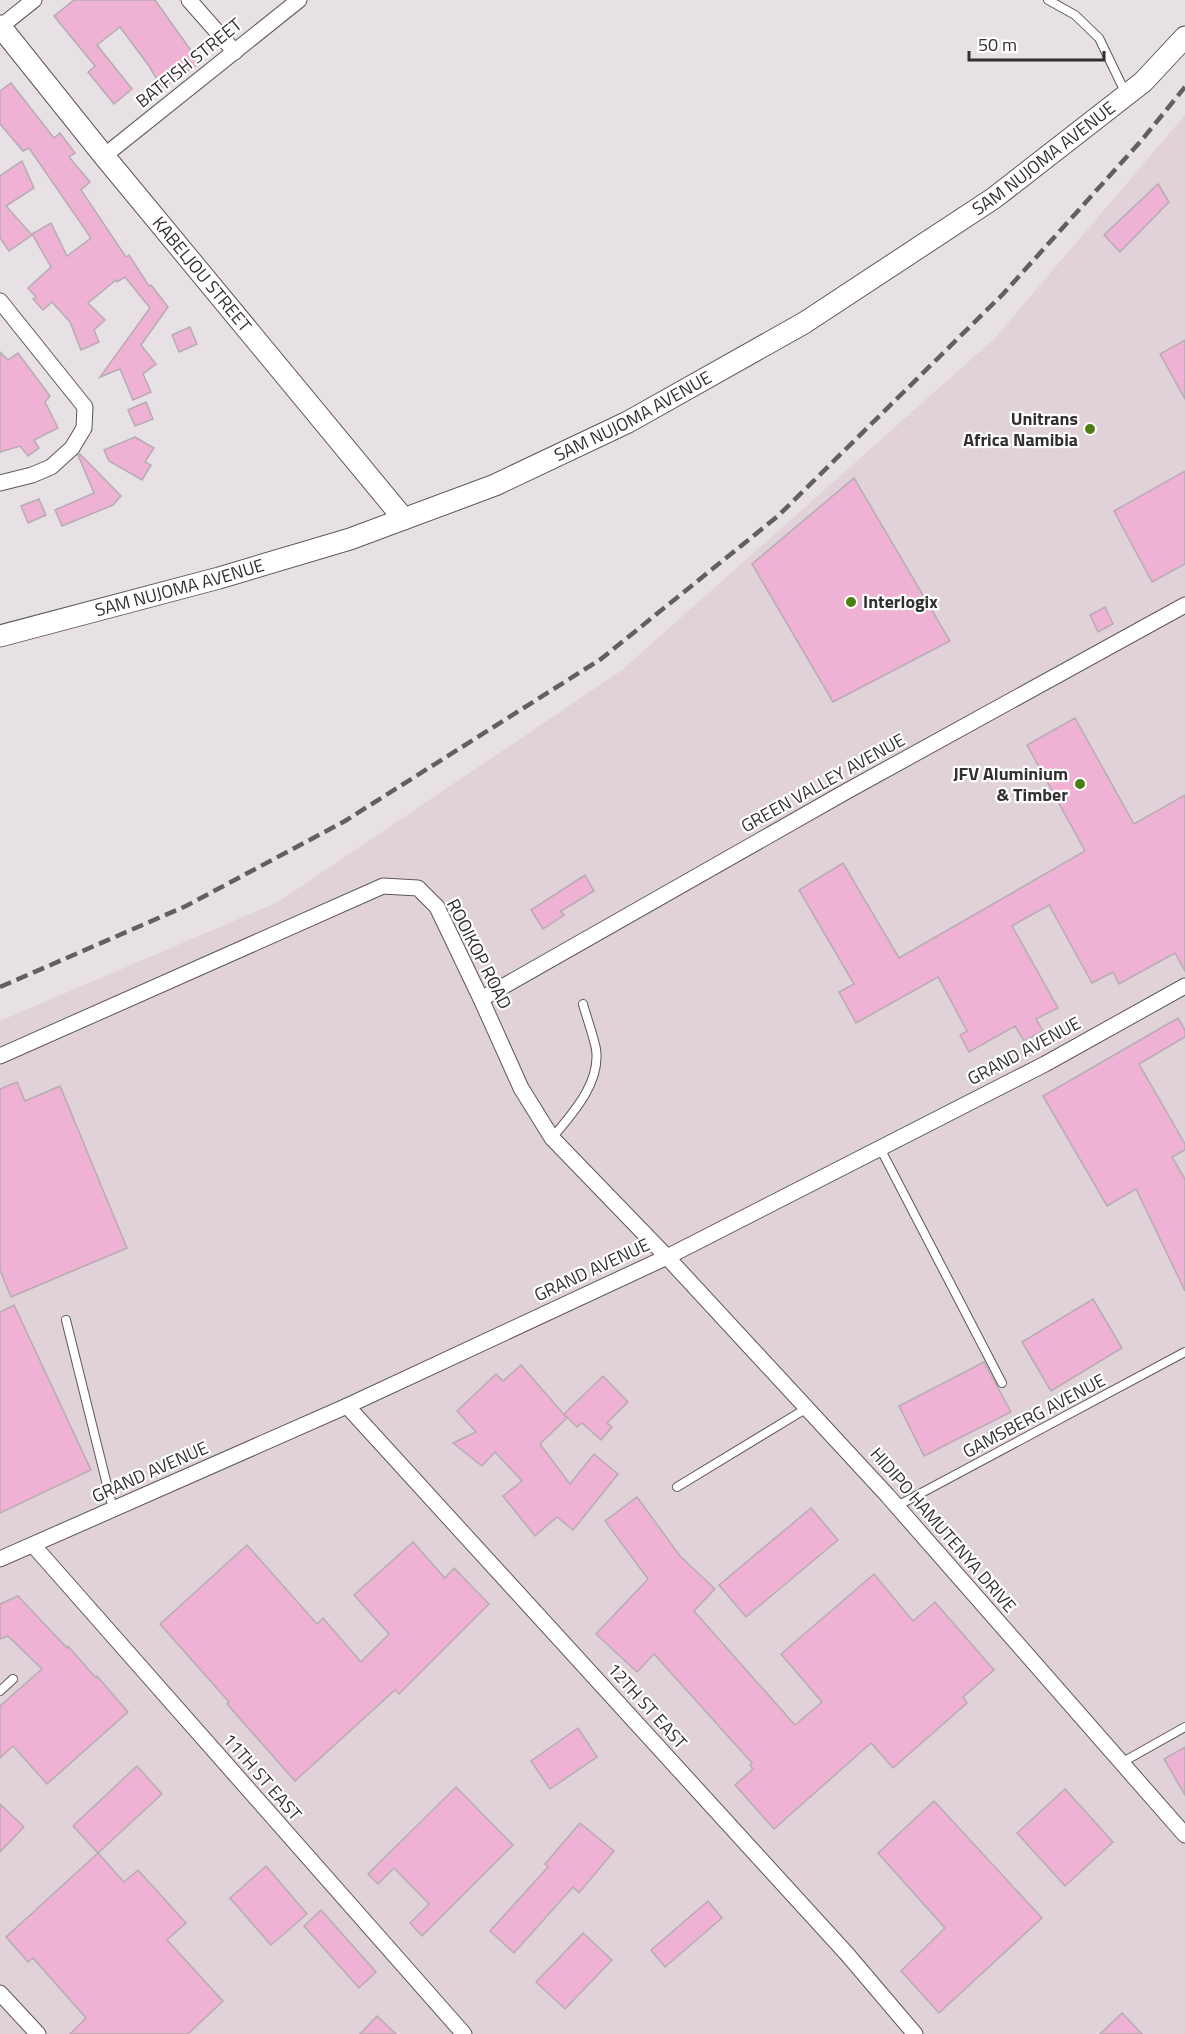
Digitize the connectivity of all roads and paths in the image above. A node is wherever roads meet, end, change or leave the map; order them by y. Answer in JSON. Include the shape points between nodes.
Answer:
{"nodes":[{"id":1,"x":34,"y":0,"type":"edge"},
{"id":2,"x":189,"y":0,"type":"edge"},
{"id":3,"x":299,"y":0,"type":"edge"},
{"id":4,"x":1048,"y":0,"type":"edge"},
{"id":5,"x":0,"y":27,"type":"edge"},
{"id":6,"x":1185,"y":37,"type":"edge"},
{"id":7,"x":235,"y":51,"type":"junction"},
{"id":8,"x":1126,"y":96,"type":"junction"},
{"id":9,"x":104,"y":156,"type":"junction"},
{"id":10,"x":0,"y":301,"type":"edge"},
{"id":11,"x":0,"y":483,"type":"edge"},
{"id":12,"x":405,"y":519,"type":"junction"},
{"id":13,"x":1185,"y":605,"type":"edge"},
{"id":14,"x":0,"y":636,"type":"edge"},
{"id":15,"x":1185,"y":986,"type":"edge"},
{"id":16,"x":481,"y":999,"type":"junction"},
{"id":17,"x":583,"y":1005,"type":"dead end"},
{"id":18,"x":0,"y":1056,"type":"edge"},
{"id":19,"x":552,"y":1138,"type":"junction"},
{"id":20,"x":880,"y":1148,"type":"junction"},
{"id":21,"x":667,"y":1257,"type":"junction"},
{"id":22,"x":66,"y":1320,"type":"dead end"},
{"id":23,"x":1185,"y":1352,"type":"edge"},
{"id":24,"x":1002,"y":1383,"type":"dead end"},
{"id":25,"x":347,"y":1406,"type":"junction"},
{"id":26,"x":807,"y":1408,"type":"junction"},
{"id":27,"x":677,"y":1487,"type":"dead end"},
{"id":28,"x":897,"y":1506,"type":"junction"},
{"id":29,"x":113,"y":1509,"type":"junction"},
{"id":30,"x":33,"y":1545,"type":"junction"},
{"id":31,"x":0,"y":1559,"type":"edge"},
{"id":32,"x":13,"y":1679,"type":"dead end"},
{"id":33,"x":0,"y":1691,"type":"edge"},
{"id":34,"x":1185,"y":1727,"type":"edge"},
{"id":35,"x":1120,"y":1763,"type":"junction"},
{"id":36,"x":1185,"y":1835,"type":"edge"},
{"id":37,"x":0,"y":1993,"type":"edge"},
{"id":38,"x":38,"y":2034,"type":"edge"},
{"id":39,"x":464,"y":2034,"type":"edge"},
{"id":40,"x":915,"y":2034,"type":"edge"}],
"edges":[{"from":1,"to":5,"type":"street"},
{"from":2,"to":7,"type":"street"},
{"from":3,"to":7,"type":"street","name":"BATFISH STREET"},
{"from":4,"to":8,"type":"lane","via":[[1075,15],[1099,38]]},
{"from":5,"to":9,"type":"street","name":"KABELJOU STREET"},
{"from":6,"to":8,"type":"street","name":"SAM NUJOMA AVENUE"},
{"from":7,"to":9,"type":"street","name":"BATFISH STREET"},
{"from":8,"to":12,"type":"street","name":"SAM NUJOMA AVENUE","via":[[994,198],[804,323],[628,422],[495,485]]},
{"from":9,"to":12,"type":"street","name":"KABELJOU STREET"},
{"from":10,"to":11,"type":"street","via":[[85,407],[84,428],[72,448],[51,467]]},
{"from":12,"to":14,"type":"street","name":"SAM NUJOMA AVENUE","via":[[219,578]]},
{"from":13,"to":16,"type":"street","name":"GREEN VALLEY AVENUE"},
{"from":15,"to":20,"type":"street","name":"GRAND AVENUE"},
{"from":16,"to":18,"type":"street","name":"ROOIKOP ROAD","via":[[437,907],[418,888],[383,886]]},
{"from":16,"to":19,"type":"street","name":"ROOIKOP ROAD","via":[[521,1088]]},
{"from":17,"to":19,"type":"lane","via":[[596,1051],[593,1076],[580,1105]]},
{"from":19,"to":21,"type":"street","name":"ROOIKOP ROAD"},
{"from":20,"to":21,"type":"street","name":"GRAND AVENUE"},
{"from":20,"to":24,"type":"lane"},
{"from":21,"to":25,"type":"street","name":"GRAND AVENUE"},
{"from":21,"to":26,"type":"street","name":"HIDIPO HAMUTENYA DRIVE"},
{"from":22,"to":29,"type":"lane"},
{"from":23,"to":28,"type":"lane","name":"GAMSBERG AVENUE"},
{"from":25,"to":29,"type":"street","name":"GRAND AVENUE"},
{"from":25,"to":40,"type":"street","name":"12TH ST EAST","via":[[839,1945]]},
{"from":26,"to":27,"type":"lane"},
{"from":26,"to":28,"type":"street","name":"HIDIPO HAMUTENYA DRIVE"},
{"from":28,"to":35,"type":"street","name":"HIDIPO HAMUTENYA DRIVE"},
{"from":29,"to":30,"type":"street","name":"GRAND AVENUE"},
{"from":30,"to":31,"type":"street","name":"GRAND AVENUE"},
{"from":30,"to":39,"type":"street","name":"11TH ST EAST"},
{"from":32,"to":33,"type":"lane"},
{"from":34,"to":35,"type":"lane"},
{"from":35,"to":36,"type":"street","name":"HIDIPO HAMUTENYA DRIVE"},
{"from":37,"to":38,"type":"street"}]}
